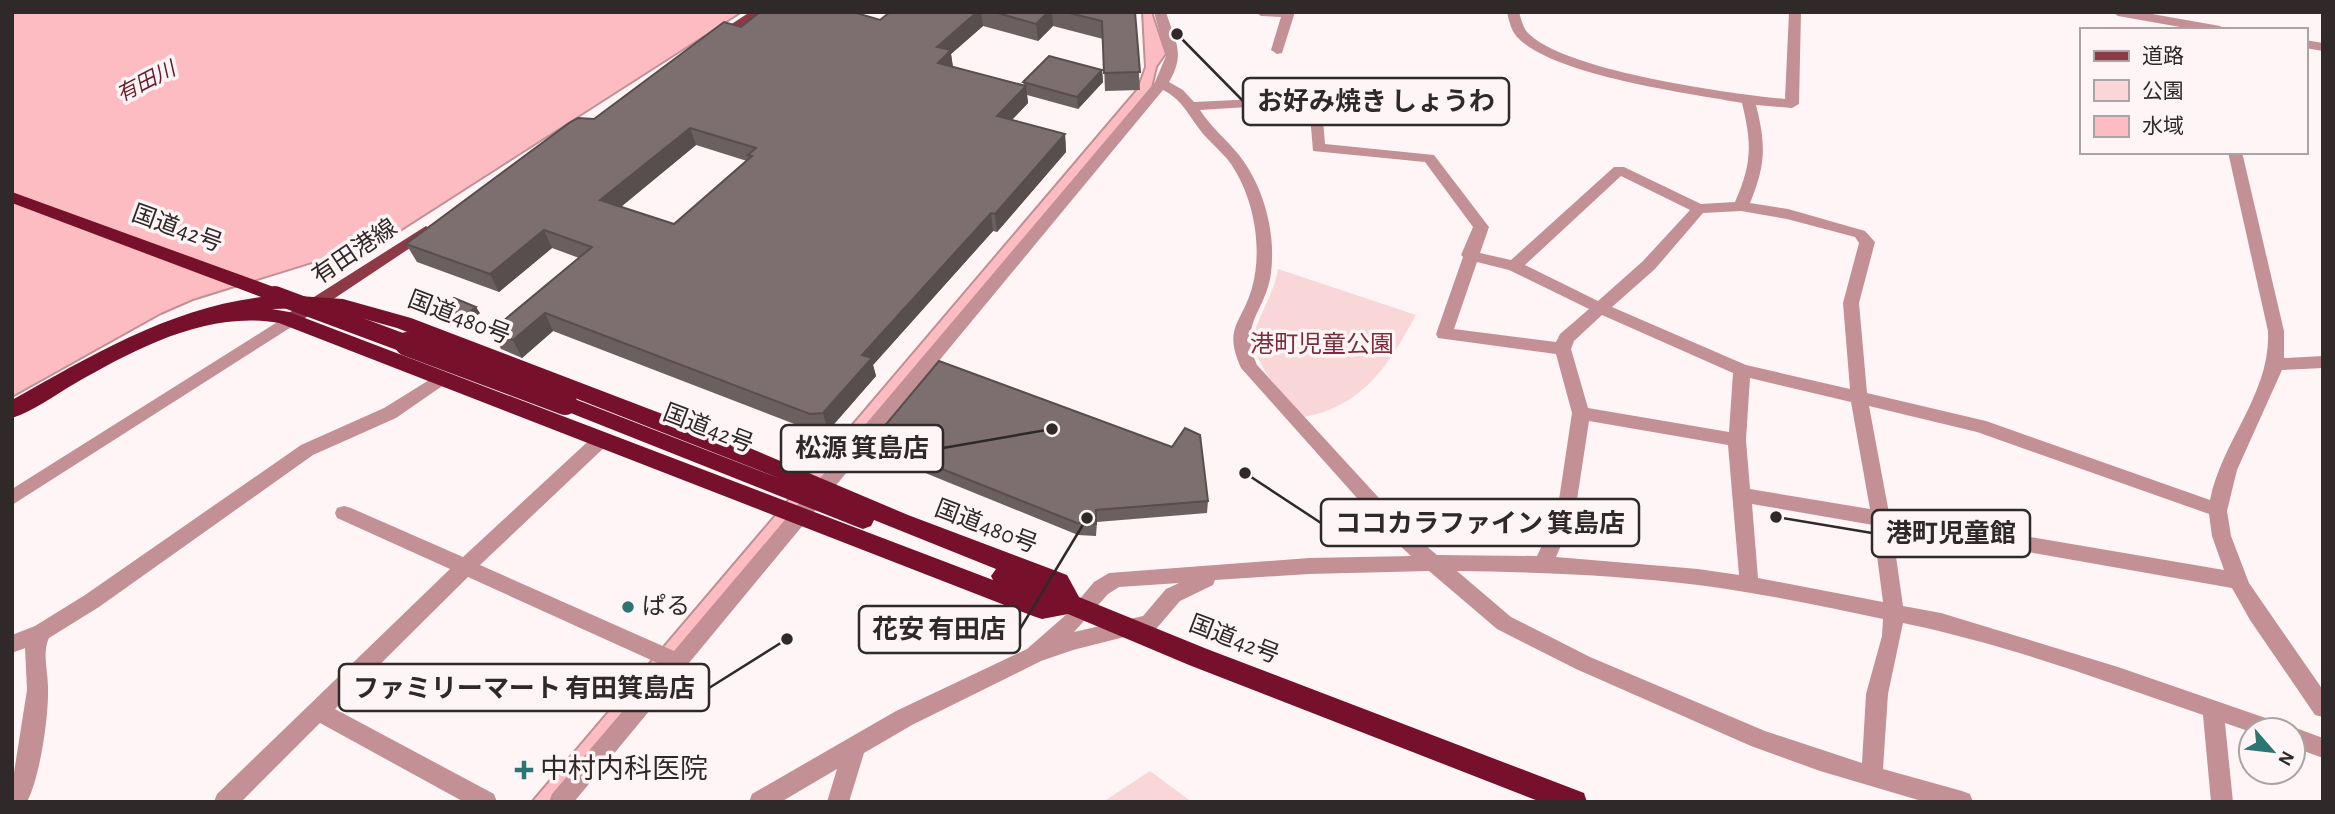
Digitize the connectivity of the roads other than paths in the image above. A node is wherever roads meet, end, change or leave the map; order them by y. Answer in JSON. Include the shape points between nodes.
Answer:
{"nodes":[{"id":1,"x":760,"y":12,"type":"edge"},
{"id":2,"x":1160,"y":12,"type":"edge"},
{"id":3,"x":1261,"y":12,"type":"edge"},
{"id":4,"x":1513,"y":12,"type":"edge"},
{"id":5,"x":1795,"y":12,"type":"edge"},
{"id":6,"x":2118,"y":12,"type":"edge"},
{"id":7,"x":2200,"y":12,"type":"edge"},
{"id":8,"x":1288,"y":13,"type":"edge"},
{"id":9,"x":2204,"y":28,"type":"edge"},
{"id":10,"x":702,"y":50,"type":"edge"},
{"id":11,"x":1278,"y":50,"type":"dead end"},
{"id":12,"x":1161,"y":84,"type":"junction"},
{"id":13,"x":1748,"y":100,"type":"junction"},
{"id":14,"x":1193,"y":106,"type":"junction"},
{"id":15,"x":2235,"y":154,"type":"edge"},
{"id":16,"x":12,"y":197,"type":"edge"},
{"id":17,"x":1741,"y":206,"type":"junction"},
{"id":18,"x":1699,"y":209,"type":"junction"},
{"id":19,"x":438,"y":224,"type":"edge"},
{"id":20,"x":1469,"y":255,"type":"junction"},
{"id":21,"x":1514,"y":266,"type":"junction"},
{"id":22,"x":321,"y":301,"type":"junction"},
{"id":23,"x":1602,"y":309,"type":"junction"},
{"id":24,"x":290,"y":320,"type":"junction"},
{"id":25,"x":143,"y":340,"type":"junction"},
{"id":26,"x":467,"y":348,"type":"junction"},
{"id":27,"x":1563,"y":349,"type":"junction"},
{"id":28,"x":2323,"y":362,"type":"edge"},
{"id":29,"x":2277,"y":364,"type":"junction"},
{"id":30,"x":1742,"y":370,"type":"junction"},
{"id":31,"x":438,"y":376,"type":"junction"},
{"id":32,"x":1859,"y":399,"type":"junction"},
{"id":33,"x":12,"y":410,"type":"edge"},
{"id":34,"x":1581,"y":414,"type":"junction"},
{"id":35,"x":602,"y":439,"type":"junction"},
{"id":36,"x":1737,"y":440,"type":"junction"},
{"id":37,"x":1742,"y":495,"type":"junction"},
{"id":38,"x":12,"y":498,"type":"edge"},
{"id":39,"x":813,"y":501,"type":"junction"},
{"id":40,"x":2218,"y":510,"type":"junction"},
{"id":41,"x":344,"y":513,"type":"dead end"},
{"id":42,"x":1881,"y":520,"type":"junction"},
{"id":43,"x":1433,"y":563,"type":"junction"},
{"id":44,"x":1544,"y":564,"type":"junction"},
{"id":45,"x":466,"y":566,"type":"junction"},
{"id":46,"x":1230,"y":573,"type":"junction"},
{"id":47,"x":2240,"y":581,"type":"junction"},
{"id":48,"x":1749,"y":583,"type":"junction"},
{"id":49,"x":1077,"y":606,"type":"junction"},
{"id":50,"x":1894,"y":612,"type":"junction"},
{"id":51,"x":1132,"y":629,"type":"junction"},
{"id":52,"x":42,"y":632,"type":"junction"},
{"id":53,"x":12,"y":644,"type":"edge"},
{"id":54,"x":1034,"y":655,"type":"junction"},
{"id":55,"x":677,"y":662,"type":"junction"},
{"id":56,"x":2323,"y":708,"type":"edge"},
{"id":57,"x":2213,"y":709,"type":"junction"},
{"id":58,"x":318,"y":711,"type":"junction"},
{"id":59,"x":2237,"y":718,"type":"edge"},
{"id":60,"x":855,"y":745,"type":"junction"},
{"id":61,"x":1872,"y":774,"type":"junction"},
{"id":62,"x":15,"y":802,"type":"edge"},
{"id":63,"x":225,"y":802,"type":"edge"},
{"id":64,"x":486,"y":802,"type":"edge"},
{"id":65,"x":560,"y":802,"type":"edge"},
{"id":66,"x":760,"y":802,"type":"edge"},
{"id":67,"x":838,"y":802,"type":"edge"},
{"id":68,"x":1574,"y":802,"type":"edge"},
{"id":69,"x":1962,"y":802,"type":"edge"},
{"id":70,"x":2222,"y":802,"type":"edge"}],
"edges":[{"from":1,"to":10,"type":"main road"},
{"from":2,"to":12,"type":"street","via":[[1174,57]]},
{"from":3,"to":8,"type":"street"},
{"from":4,"to":13,"type":"street","via":[[1518,31],[1526,39],[1564,58]]},
{"from":5,"to":13,"type":"street","via":[[1793,104]]},
{"from":6,"to":9,"type":"street"},
{"from":7,"to":9,"type":"street"},
{"from":8,"to":11,"type":"street"},
{"from":12,"to":14,"type":"street"},
{"from":12,"to":39,"type":"street"},
{"from":13,"to":17,"type":"street","via":[[1760,150]]},
{"from":14,"to":20,"type":"street","via":[[1316,99],[1318,148],[1429,158],[1481,227]]},
{"from":14,"to":43,"type":"street","via":[[1204,126],[1238,164],[1256,202],[1264,268],[1240,335],[1250,368],[1405,539]]},
{"from":15,"to":29,"type":"street","via":[[2276,331]]},
{"from":16,"to":39,"type":"highway","name":"国道42号","bridge":true,"via":[[565,403]]},
{"from":17,"to":18,"type":"street"},
{"from":17,"to":32,"type":"street","via":[[1860,234],[1867,242],[1851,303]]},
{"from":18,"to":21,"type":"street","via":[[1619,170]]},
{"from":18,"to":23,"type":"street"},
{"from":19,"to":22,"type":"main road","name":"有田港線"},
{"from":20,"to":21,"type":"street"},
{"from":20,"to":27,"type":"street","via":[[1444,334]]},
{"from":21,"to":23,"type":"street"},
{"from":22,"to":24,"type":"main road","name":"有田港線"},
{"from":22,"to":25,"type":"highway","name":"国道480号","via":[[231,307],[181,321]]},
{"from":22,"to":26,"type":"highway","name":"国道480号","via":[[365,310]]},
{"from":23,"to":27,"type":"street","via":[[1566,338]]},
{"from":23,"to":30,"type":"street"},
{"from":24,"to":25,"type":"highway","name":"国道480号","via":[[269,314],[238,314]]},
{"from":24,"to":31,"type":"highway","name":"国道480号"},
{"from":24,"to":38,"type":"street"},
{"from":25,"to":33,"type":"highway","name":"国道480号"},
{"from":26,"to":31,"type":"street"},
{"from":26,"to":39,"type":"highway","name":"国道480号","via":[[674,427]]},
{"from":27,"to":34,"type":"street"},
{"from":28,"to":29,"type":"street"},
{"from":29,"to":40,"type":"street","via":[[2233,458]]},
{"from":30,"to":32,"type":"street"},
{"from":30,"to":36,"type":"street"},
{"from":31,"to":35,"type":"highway","name":"国道480号"},
{"from":31,"to":52,"type":"street","via":[[390,413],[307,450]]},
{"from":32,"to":40,"type":"street","via":[[1980,426]]},
{"from":32,"to":42,"type":"street"},
{"from":34,"to":36,"type":"street"},
{"from":34,"to":44,"type":"street","via":[[1566,513]]},
{"from":35,"to":39,"type":"highway","name":"国道480号"},
{"from":35,"to":45,"type":"street"},
{"from":36,"to":37,"type":"street"},
{"from":37,"to":42,"type":"street"},
{"from":37,"to":48,"type":"street"},
{"from":39,"to":49,"type":"highway","name":"国道42号"},
{"from":39,"to":55,"type":"street"},
{"from":40,"to":47,"type":"street","via":[[2223,542]]},
{"from":41,"to":45,"type":"street"},
{"from":42,"to":47,"type":"street"},
{"from":42,"to":50,"type":"street"},
{"from":43,"to":44,"type":"street"},
{"from":43,"to":46,"type":"street"},
{"from":43,"to":61,"type":"street","via":[[1492,614],[1556,650],[1723,725],[1820,761]]},
{"from":44,"to":48,"type":"street"},
{"from":45,"to":55,"type":"street"},
{"from":45,"to":58,"type":"street"},
{"from":46,"to":49,"type":"street","via":[[1116,579]]},
{"from":46,"to":51,"type":"street","via":[[1184,588],[1149,623]]},
{"from":47,"to":56,"type":"street"},
{"from":48,"to":50,"type":"street"},
{"from":49,"to":51,"type":"highway","name":"国道42号"},
{"from":49,"to":54,"type":"street"},
{"from":50,"to":57,"type":"street","via":[[1996,637]]},
{"from":50,"to":61,"type":"street","via":[[1877,694]]},
{"from":51,"to":54,"type":"street","via":[[1073,641]]},
{"from":51,"to":68,"type":"highway","name":"国道42号"},
{"from":52,"to":53,"type":"street"},
{"from":52,"to":62,"type":"street","via":[[36,645],[38,690],[25,783]]},
{"from":54,"to":60,"type":"street"},
{"from":55,"to":65,"type":"street"},
{"from":57,"to":59,"type":"street"},
{"from":57,"to":70,"type":"street"},
{"from":58,"to":63,"type":"street"},
{"from":58,"to":64,"type":"street"},
{"from":60,"to":66,"type":"street"},
{"from":60,"to":67,"type":"street"},
{"from":61,"to":69,"type":"street"}]}
